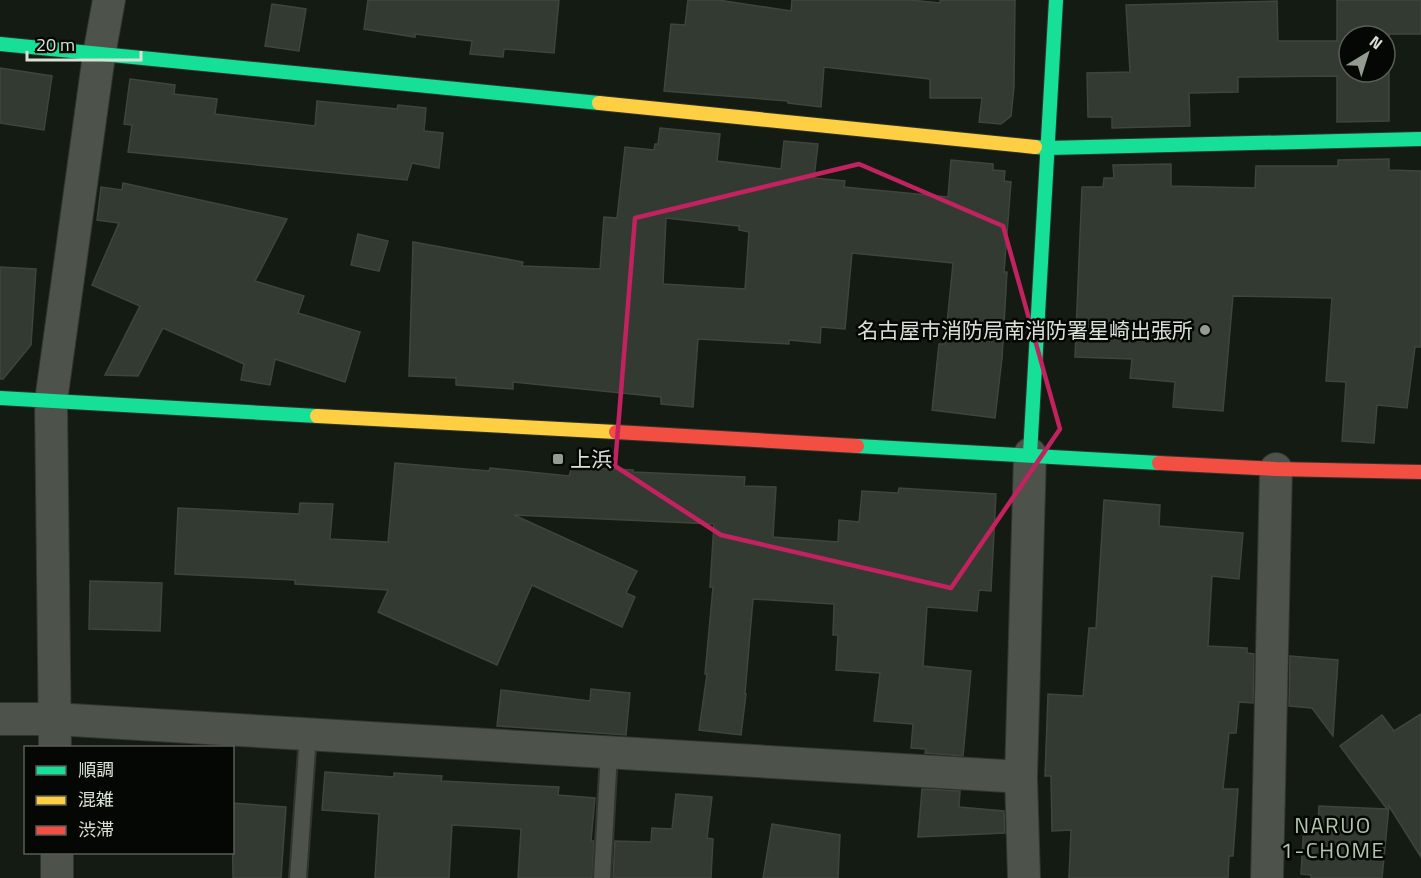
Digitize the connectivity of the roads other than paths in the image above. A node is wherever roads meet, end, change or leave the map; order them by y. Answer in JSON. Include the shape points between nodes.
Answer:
{"nodes":[{"id":1,"x":109,"y":0,"type":"edge"},
{"id":2,"x":1056,"y":0,"type":"edge"},
{"id":3,"x":0,"y":44,"type":"edge"},
{"id":4,"x":99,"y":55,"type":"junction"},
{"id":5,"x":1421,"y":139,"type":"edge"},
{"id":6,"x":1048,"y":148,"type":"junction"},
{"id":7,"x":0,"y":398,"type":"edge"},
{"id":8,"x":51,"y":401,"type":"junction"},
{"id":9,"x":1030,"y":454,"type":"junction"},
{"id":10,"x":1276,"y":469,"type":"junction"},
{"id":11,"x":1421,"y":472,"type":"edge"},
{"id":12,"x":0,"y":718,"type":"edge"},
{"id":13,"x":55,"y":733,"type":"edge"},
{"id":14,"x":308,"y":735,"type":"junction"},
{"id":15,"x":609,"y":753,"type":"junction"},
{"id":16,"x":1021,"y":777,"type":"junction"},
{"id":17,"x":57,"y":854,"type":"edge"},
{"id":18,"x":57,"y":878,"type":"edge"},
{"id":19,"x":298,"y":878,"type":"edge"},
{"id":20,"x":602,"y":878,"type":"edge"},
{"id":21,"x":1024,"y":878,"type":"edge"},
{"id":22,"x":1267,"y":878,"type":"edge"}],
"edges":[{"from":1,"to":4,"type":"street"},
{"from":2,"to":6,"type":"street"},
{"from":3,"to":4,"type":"street"},
{"from":4,"to":6,"type":"street"},
{"from":4,"to":8,"type":"street"},
{"from":5,"to":6,"type":"street"},
{"from":6,"to":9,"type":"street"},
{"from":7,"to":8,"type":"street"},
{"from":8,"to":9,"type":"street"},
{"from":8,"to":13,"type":"street"},
{"from":9,"to":10,"type":"street"},
{"from":9,"to":16,"type":"street"},
{"from":10,"to":11,"type":"street"},
{"from":10,"to":22,"type":"street"},
{"from":12,"to":13,"type":"street"},
{"from":13,"to":14,"type":"street"},
{"from":14,"to":15,"type":"street"},
{"from":14,"to":19,"type":"lane"},
{"from":15,"to":16,"type":"street"},
{"from":15,"to":20,"type":"lane"},
{"from":16,"to":21,"type":"street"},
{"from":17,"to":18,"type":"street"}]}
